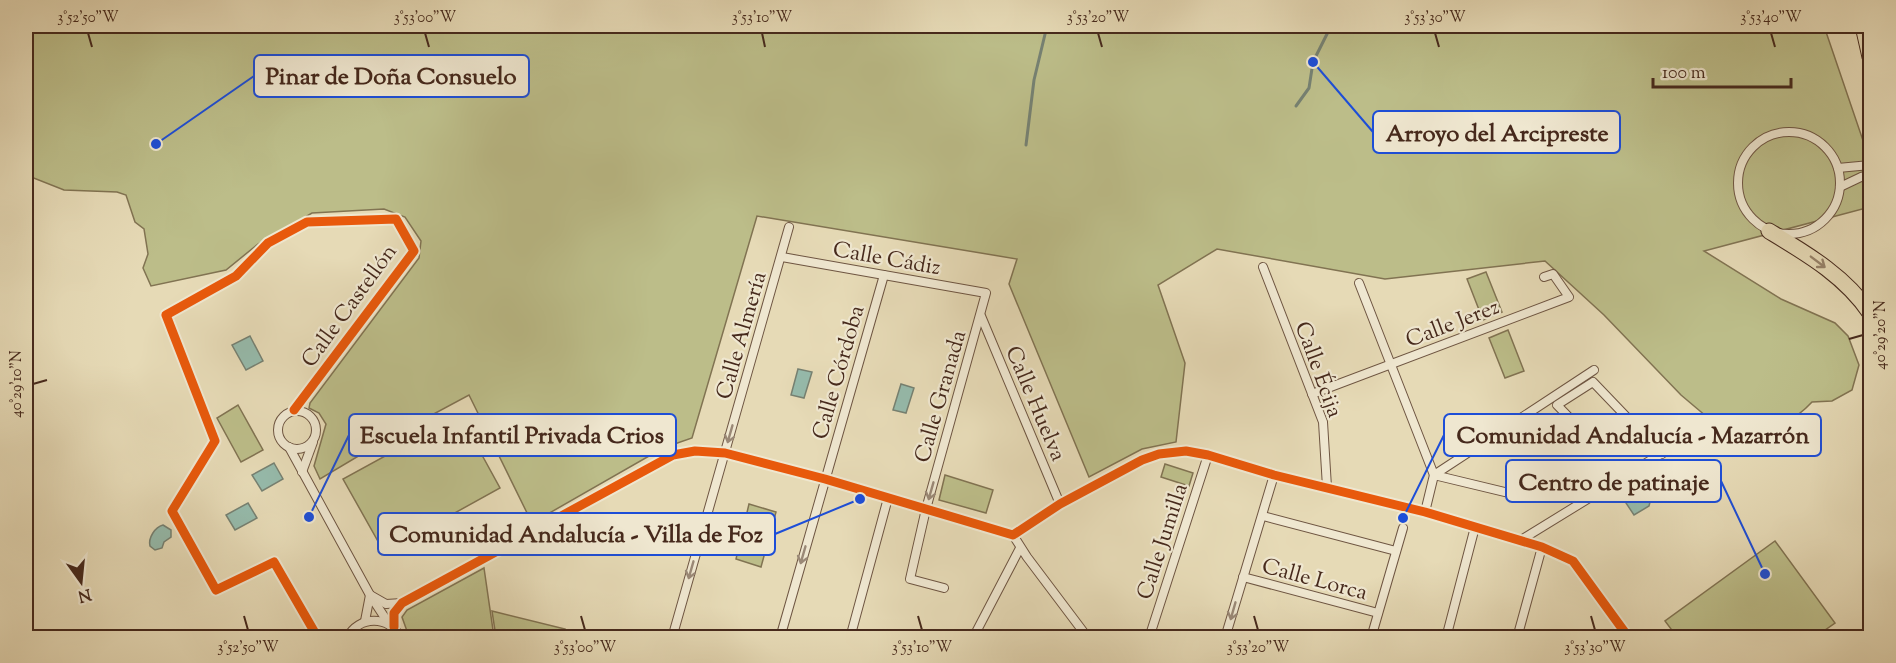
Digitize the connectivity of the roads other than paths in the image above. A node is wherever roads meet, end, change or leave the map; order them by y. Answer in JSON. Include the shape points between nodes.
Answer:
{"nodes":[{"id":1,"x":1863,"y":26,"type":"edge"},
{"id":2,"x":1870,"y":57,"type":"edge"},
{"id":3,"x":1870,"y":165,"type":"edge"},
{"id":4,"x":1838,"y":168,"type":"junction"},
{"id":5,"x":1870,"y":175,"type":"edge"},
{"id":6,"x":1840,"y":187,"type":"junction"},
{"id":7,"x":789,"y":228,"type":"dead end"},
{"id":8,"x":1769,"y":231,"type":"junction"},
{"id":9,"x":782,"y":257,"type":"junction"},
{"id":10,"x":1263,"y":267,"type":"dead end"},
{"id":11,"x":884,"y":275,"type":"junction"},
{"id":12,"x":1544,"y":277,"type":"dead end"},
{"id":13,"x":1359,"y":283,"type":"dead end"},
{"id":14,"x":986,"y":293,"type":"joint"},
{"id":15,"x":1870,"y":313,"type":"edge"},
{"id":16,"x":981,"y":316,"type":"junction"},
{"id":17,"x":1392,"y":364,"type":"junction"},
{"id":18,"x":1594,"y":370,"type":"dead end"},
{"id":19,"x":1312,"y":394,"type":"junction"},
{"id":20,"x":294,"y":410,"type":"junction"},
{"id":21,"x":1703,"y":429,"type":"dead end"},
{"id":22,"x":314,"y":440,"type":"junction"},
{"id":23,"x":1594,"y":443,"type":"dead end"},
{"id":24,"x":289,"y":447,"type":"junction"},
{"id":25,"x":725,"y":453,"type":"junction"},
{"id":26,"x":1662,"y":454,"type":"junction"},
{"id":27,"x":1208,"y":455,"type":"junction"},
{"id":28,"x":302,"y":472,"type":"junction"},
{"id":29,"x":1274,"y":475,"type":"junction"},
{"id":30,"x":1434,"y":475,"type":"junction"},
{"id":31,"x":825,"y":479,"type":"junction"},
{"id":32,"x":1327,"y":487,"type":"junction"},
{"id":33,"x":888,"y":498,"type":"junction"},
{"id":34,"x":1530,"y":498,"type":"dead end"},
{"id":35,"x":1060,"y":504,"type":"junction"},
{"id":36,"x":926,"y":509,"type":"junction"},
{"id":37,"x":1425,"y":512,"type":"junction"},
{"id":38,"x":1263,"y":516,"type":"junction"},
{"id":39,"x":1475,"y":527,"type":"junction"},
{"id":40,"x":1403,"y":528,"type":"dead end"},
{"id":41,"x":1013,"y":535,"type":"junction"},
{"id":42,"x":1521,"y":540,"type":"junction"},
{"id":43,"x":1542,"y":547,"type":"junction"},
{"id":44,"x":1020,"y":548,"type":"junction"},
{"id":45,"x":1396,"y":551,"type":"junction"},
{"id":46,"x":1243,"y":577,"type":"junction"},
{"id":47,"x":944,"y":588,"type":"dead end"},
{"id":48,"x":370,"y":595,"type":"junction"},
{"id":49,"x":402,"y":603,"type":"junction"},
{"id":50,"x":1378,"y":613,"type":"junction"},
{"id":51,"x":365,"y":621,"type":"junction"},
{"id":52,"x":392,"y":626,"type":"junction"},
{"id":53,"x":318,"y":638,"type":"edge"},
{"id":54,"x":347,"y":638,"type":"edge"},
{"id":55,"x":401,"y":638,"type":"edge"},
{"id":56,"x":672,"y":638,"type":"edge"},
{"id":57,"x":780,"y":638,"type":"edge"},
{"id":58,"x":850,"y":638,"type":"edge"},
{"id":59,"x":973,"y":638,"type":"edge"},
{"id":60,"x":1088,"y":638,"type":"edge"},
{"id":61,"x":1149,"y":638,"type":"edge"},
{"id":62,"x":1225,"y":638,"type":"edge"},
{"id":63,"x":1371,"y":638,"type":"edge"},
{"id":64,"x":1446,"y":638,"type":"edge"},
{"id":65,"x":1517,"y":638,"type":"edge"},
{"id":66,"x":1629,"y":638,"type":"edge"}],
"edges":[{"from":1,"to":2,"type":"highway"},
{"from":3,"to":4,"type":"street"},
{"from":4,"to":6,"type":"street"},
{"from":4,"to":8,"type":"street","via":[[1832,154],[1821,144],[1794,132],[1779,133],[1753,146],[1744,158],[1737,185],[1746,213]]},
{"from":5,"to":6,"type":"street"},
{"from":6,"to":8,"type":"street","via":[[1836,203],[1815,228],[1799,234]]},
{"from":7,"to":9,"type":"street","name":"Calle Almería"},
{"from":8,"to":15,"type":"highway","one_way":true,"via":[[1845,282]]},
{"from":9,"to":11,"type":"street","name":"Calle Cádiz"},
{"from":9,"to":25,"type":"street","name":"Calle Almería","one_way":true},
{"from":10,"to":19,"type":"street","name":"Calle Écija"},
{"from":11,"to":14,"type":"street","name":"Calle Cádiz"},
{"from":11,"to":31,"type":"street","name":"Calle Córdoba"},
{"from":12,"to":17,"type":"street","name":"Calle Jerez","via":[[1553,274],[1569,297]]},
{"from":13,"to":17,"type":"street"},
{"from":14,"to":16,"type":"street","name":"Calle Granada"},
{"from":16,"to":35,"type":"street","name":"Calle Huelva"},
{"from":16,"to":36,"type":"street","name":"Calle Granada","one_way":true},
{"from":17,"to":19,"type":"street","name":"Calle Jerez"},
{"from":17,"to":30,"type":"street"},
{"from":18,"to":30,"type":"street"},
{"from":19,"to":32,"type":"street","name":"Calle Écija","via":[[1323,422]]},
{"from":20,"to":22,"type":"street","via":[[315,420]]},
{"from":20,"to":24,"type":"street","via":[[279,423],[278,434]]},
{"from":20,"to":53,"type":"street","name":"Calle Castellón","via":[[414,251],[396,219],[307,222],[268,243],[236,276],[166,315],[215,441],[172,511],[216,590],[274,562]]},
{"from":21,"to":26,"type":"street"},
{"from":22,"to":24,"type":"street","via":[[305,448]]},
{"from":22,"to":28,"type":"street"},
{"from":23,"to":26,"type":"street","via":[[1557,405],[1593,382]]},
{"from":24,"to":28,"type":"street"},
{"from":25,"to":31,"type":"street"},
{"from":25,"to":49,"type":"street","via":[[695,451],[673,455]]},
{"from":25,"to":56,"type":"street","name":"Calle Almería","one_way":true},
{"from":26,"to":42,"type":"street"},
{"from":27,"to":29,"type":"street"},
{"from":27,"to":35,"type":"street","via":[[1186,451],[1159,454]]},
{"from":27,"to":61,"type":"street","name":"Calle Jumilla"},
{"from":28,"to":48,"type":"street"},
{"from":29,"to":32,"type":"street"},
{"from":29,"to":38,"type":"street"},
{"from":30,"to":34,"type":"street"},
{"from":30,"to":37,"type":"street"},
{"from":31,"to":33,"type":"street"},
{"from":31,"to":57,"type":"street","name":"Calle Córdoba","one_way":true},
{"from":32,"to":37,"type":"street"},
{"from":33,"to":36,"type":"street"},
{"from":33,"to":58,"type":"street"},
{"from":35,"to":41,"type":"street"},
{"from":36,"to":41,"type":"street"},
{"from":36,"to":47,"type":"street","name":"Calle Granada","via":[[910,579]]},
{"from":37,"to":39,"type":"street"},
{"from":38,"to":45,"type":"street"},
{"from":38,"to":46,"type":"street"},
{"from":39,"to":42,"type":"street"},
{"from":39,"to":64,"type":"street"},
{"from":40,"to":45,"type":"street"},
{"from":41,"to":44,"type":"street"},
{"from":42,"to":43,"type":"street"},
{"from":43,"to":65,"type":"street"},
{"from":43,"to":66,"type":"street","via":[[1573,561]]},
{"from":44,"to":59,"type":"street"},
{"from":44,"to":60,"type":"street"},
{"from":45,"to":50,"type":"street"},
{"from":46,"to":50,"type":"street","name":"Calle Lorca"},
{"from":46,"to":62,"type":"street","one_way":true},
{"from":48,"to":49,"type":"street","via":[[386,604]]},
{"from":48,"to":51,"type":"street"},
{"from":48,"to":52,"type":"street"},
{"from":49,"to":52,"type":"street"},
{"from":50,"to":63,"type":"street"},
{"from":51,"to":52,"type":"street","via":[[382,621]]},
{"from":51,"to":54,"type":"street"},
{"from":52,"to":55,"type":"street"}]}
